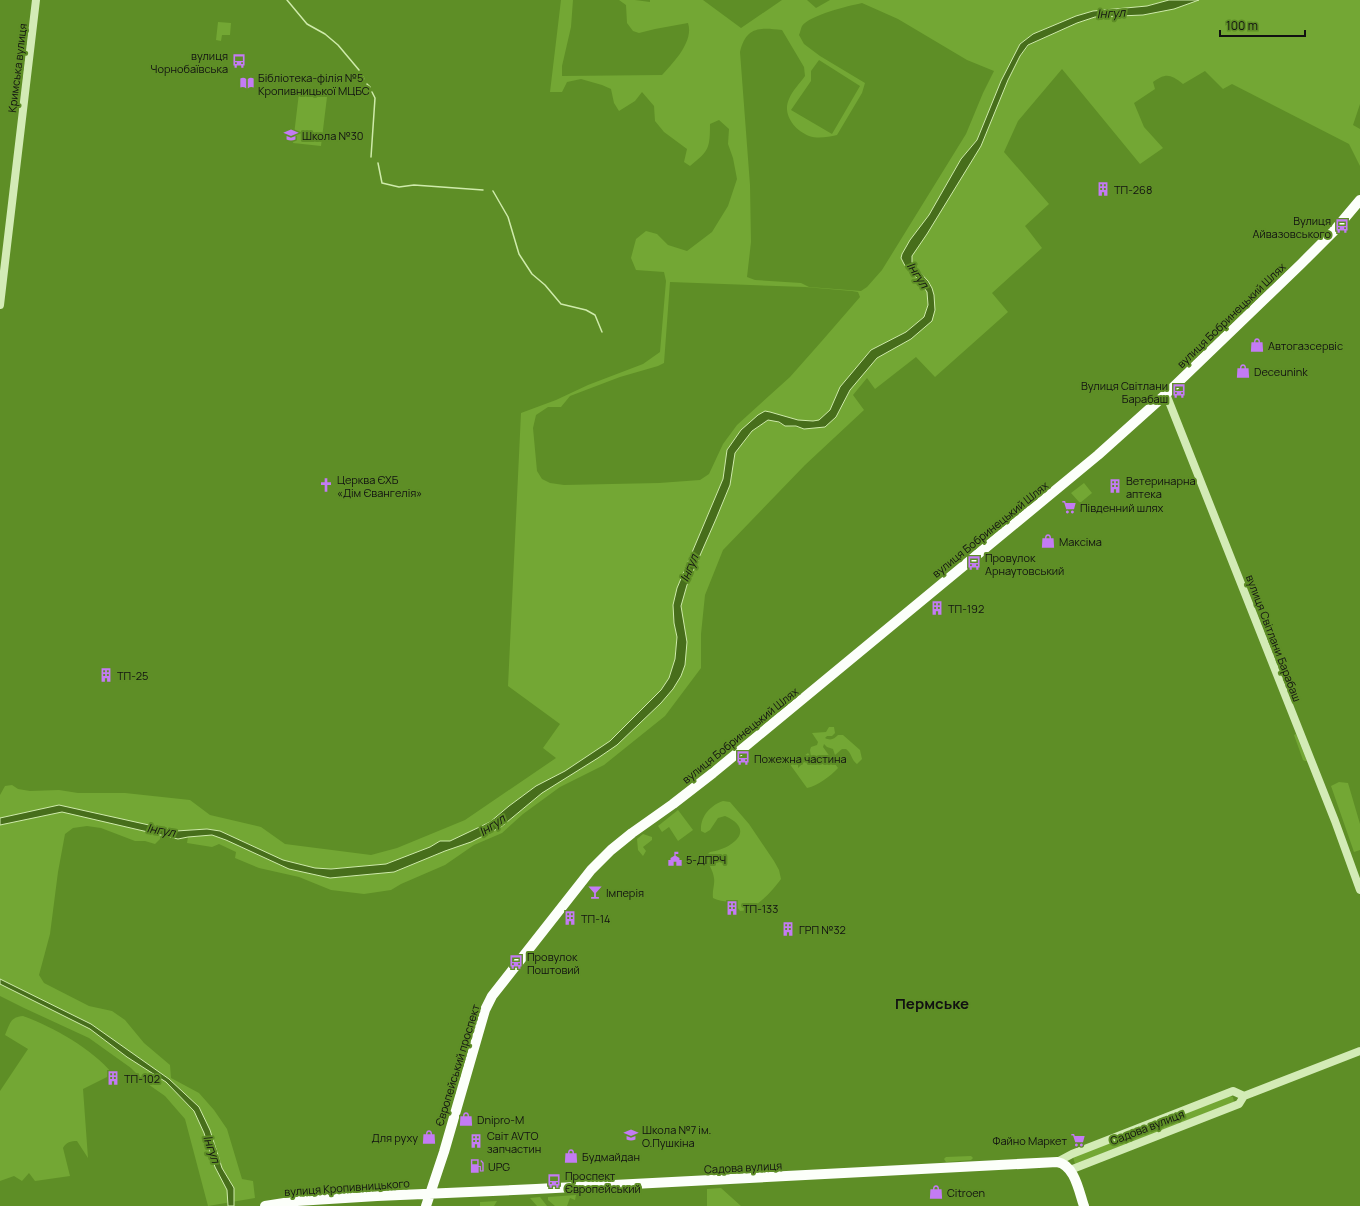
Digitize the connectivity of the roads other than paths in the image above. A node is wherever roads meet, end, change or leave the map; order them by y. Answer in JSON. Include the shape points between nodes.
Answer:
{"nodes":[{"id":1,"x":36,"y":0,"type":"edge"},
{"id":2,"x":1360,"y":200,"type":"edge"},
{"id":3,"x":0,"y":305,"type":"edge"},
{"id":4,"x":1166,"y":394,"type":"junction"},
{"id":5,"x":611,"y":850,"type":"joint"},
{"id":6,"x":1360,"y":890,"type":"edge"},
{"id":7,"x":1360,"y":1051,"type":"edge"},
{"id":8,"x":1244,"y":1096,"type":"junction"},
{"id":9,"x":1061,"y":1160,"type":"junction"},
{"id":10,"x":1070,"y":1170,"type":"junction"},
{"id":11,"x":430,"y":1194,"type":"junction"},
{"id":12,"x":265,"y":1206,"type":"edge"},
{"id":13,"x":426,"y":1206,"type":"edge"},
{"id":14,"x":1084,"y":1206,"type":"edge"}],
"edges":[{"from":1,"to":3,"type":"street","name":"Кримська вулиця"},
{"from":2,"to":4,"type":"main road","name":"вулиця Бобринецький Шлях","via":[[1301,264]]},
{"from":4,"to":5,"type":"main road","name":"вулиця Бобринецький Шлях","via":[[1064,484],[762,733],[679,800]]},
{"from":4,"to":6,"type":"street","name":"вулиця Світлани Барабаш"},
{"from":5,"to":11,"type":"main road","name":"Європейський проспект","via":[[591,870],[492,996],[485,1010]]},
{"from":7,"to":8,"type":"street","name":"Садова вулиця"},
{"from":8,"to":9,"type":"street","name":"Садова вулиця","via":[[1233,1091]]},
{"from":8,"to":10,"type":"street","name":"Садова вулиця","via":[[1239,1104]]},
{"from":9,"to":10,"type":"main road"},
{"from":9,"to":11,"type":"main road","name":"Садова вулиця"},
{"from":10,"to":14,"type":"main road"},
{"from":11,"to":12,"type":"main road","name":"вулиця Кропивницького","via":[[297,1201]]},
{"from":11,"to":13,"type":"main road","name":"Європейський проспект"}]}
